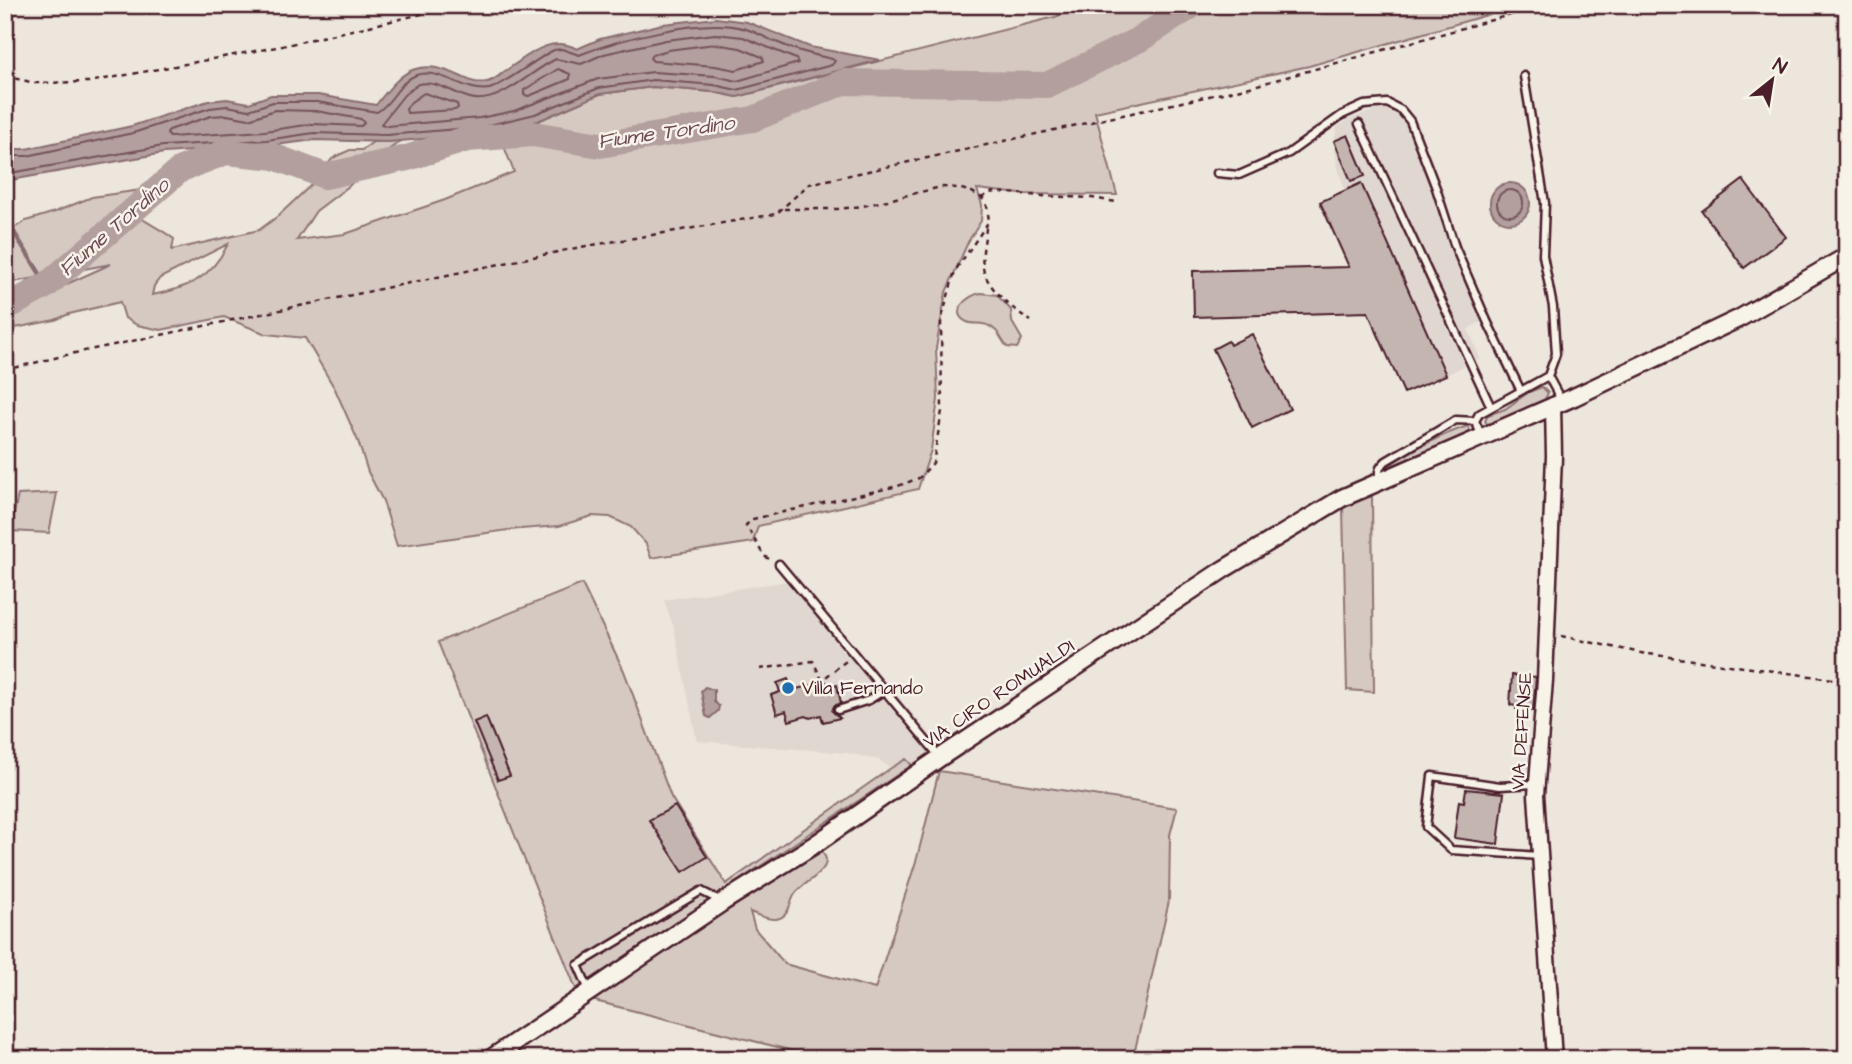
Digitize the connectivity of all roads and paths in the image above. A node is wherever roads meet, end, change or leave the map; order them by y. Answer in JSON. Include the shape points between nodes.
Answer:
{"nodes":[{"id":1,"x":461,"y":5,"type":"edge"},
{"id":2,"x":1546,"y":5,"type":"edge"},
{"id":3,"x":5,"y":76,"type":"edge"},
{"id":4,"x":1524,"y":76,"type":"dead end"},
{"id":5,"x":1359,"y":124,"type":"dead end"},
{"id":6,"x":1217,"y":173,"type":"dead end"},
{"id":7,"x":982,"y":198,"type":"junction"},
{"id":8,"x":1116,"y":202,"type":"dead end"},
{"id":9,"x":781,"y":209,"type":"junction"},
{"id":10,"x":987,"y":224,"type":"junction"},
{"id":11,"x":1847,"y":256,"type":"edge"},
{"id":12,"x":1031,"y":321,"type":"dead end"},
{"id":13,"x":5,"y":370,"type":"edge"},
{"id":14,"x":1548,"y":376,"type":"junction"},
{"id":15,"x":1521,"y":391,"type":"junction"},
{"id":16,"x":1558,"y":403,"type":"junction"},
{"id":17,"x":1491,"y":407,"type":"junction"},
{"id":18,"x":1475,"y":421,"type":"junction"},
{"id":19,"x":1482,"y":436,"type":"junction"},
{"id":20,"x":1380,"y":481,"type":"junction"},
{"id":21,"x":779,"y":564,"type":"joint"},
{"id":22,"x":1547,"y":634,"type":"junction"},
{"id":23,"x":854,"y":655,"type":"junction"},
{"id":24,"x":760,"y":669,"type":"dead end"},
{"id":25,"x":1847,"y":681,"type":"edge"},
{"id":26,"x":883,"y":691,"type":"junction"},
{"id":27,"x":838,"y":710,"type":"dead end"},
{"id":28,"x":941,"y":757,"type":"junction"},
{"id":29,"x":1537,"y":784,"type":"junction"},
{"id":30,"x":1540,"y":856,"type":"junction"},
{"id":31,"x":723,"y":902,"type":"junction"},
{"id":32,"x":590,"y":992,"type":"junction"},
{"id":33,"x":514,"y":1052,"type":"edge"},
{"id":34,"x":489,"y":1059,"type":"edge"},
{"id":35,"x":1554,"y":1059,"type":"edge"}],
"edges":[{"from":1,"to":3,"type":"path","via":[[282,46],[89,82],[35,83]]},
{"from":2,"to":9,"type":"path","via":[[1250,87],[809,184]]},
{"from":4,"to":14,"type":"lane","via":[[1545,203],[1544,255],[1556,354]]},
{"from":5,"to":17,"type":"lane"},
{"from":6,"to":15,"type":"lane","via":[[1239,175],[1289,153],[1364,105],[1387,103],[1401,110],[1410,121],[1455,247]]},
{"from":7,"to":8,"type":"path","via":[[999,192]]},
{"from":7,"to":9,"type":"path","via":[[941,187],[863,206]]},
{"from":7,"to":10,"type":"path"},
{"from":9,"to":13,"type":"path","via":[[776,214],[568,250]]},
{"from":10,"to":12,"type":"path","via":[[985,274],[1008,305]]},
{"from":10,"to":21,"type":"path","via":[[955,271],[941,321],[942,411],[933,463],[919,478],[898,486],[753,519],[746,526],[751,535],[764,556]]},
{"from":11,"to":16,"type":"main road","name":"VIA CIRO ROMUALDI","via":[[1740,318]]},
{"from":14,"to":15,"type":"lane"},
{"from":14,"to":16,"type":"lane"},
{"from":15,"to":17,"type":"lane"},
{"from":16,"to":19,"type":"main road","name":"VIA CIRO ROMUALDI"},
{"from":16,"to":22,"type":"street","name":"VIA DEFENSE"},
{"from":17,"to":18,"type":"lane"},
{"from":18,"to":19,"type":"lane"},
{"from":18,"to":20,"type":"lane","via":[[1456,420],[1386,461],[1378,473]]},
{"from":19,"to":20,"type":"main road","name":"VIA CIRO ROMUALDI"},
{"from":20,"to":28,"type":"main road","name":"VIA CIRO ROMUALDI","via":[[1342,498],[1224,569]]},
{"from":21,"to":23,"type":"lane"},
{"from":22,"to":25,"type":"path","via":[[1641,653]]},
{"from":22,"to":29,"type":"street","name":"VIA DEFENSE"},
{"from":23,"to":24,"type":"path","via":[[822,680],[813,661]]},
{"from":23,"to":26,"type":"lane"},
{"from":26,"to":27,"type":"lane"},
{"from":26,"to":28,"type":"lane"},
{"from":28,"to":31,"type":"main road","name":"VIA CIRO ROMUALDI"},
{"from":29,"to":30,"type":"street","name":"VIA DEFENSE"},
{"from":29,"to":30,"type":"lane","via":[[1500,786],[1433,776],[1426,827],[1451,850]]},
{"from":30,"to":35,"type":"street","name":"VIA DEFENSE"},
{"from":31,"to":32,"type":"main road","name":"VIA CIRO ROMUALDI"},
{"from":31,"to":32,"type":"lane","via":[[701,891],[578,965]]},
{"from":32,"to":33,"type":"main road","name":"VIA CIRO ROMUALDI"},
{"from":33,"to":34,"type":"main road","name":"VIA CIRO ROMUALDI"}]}
